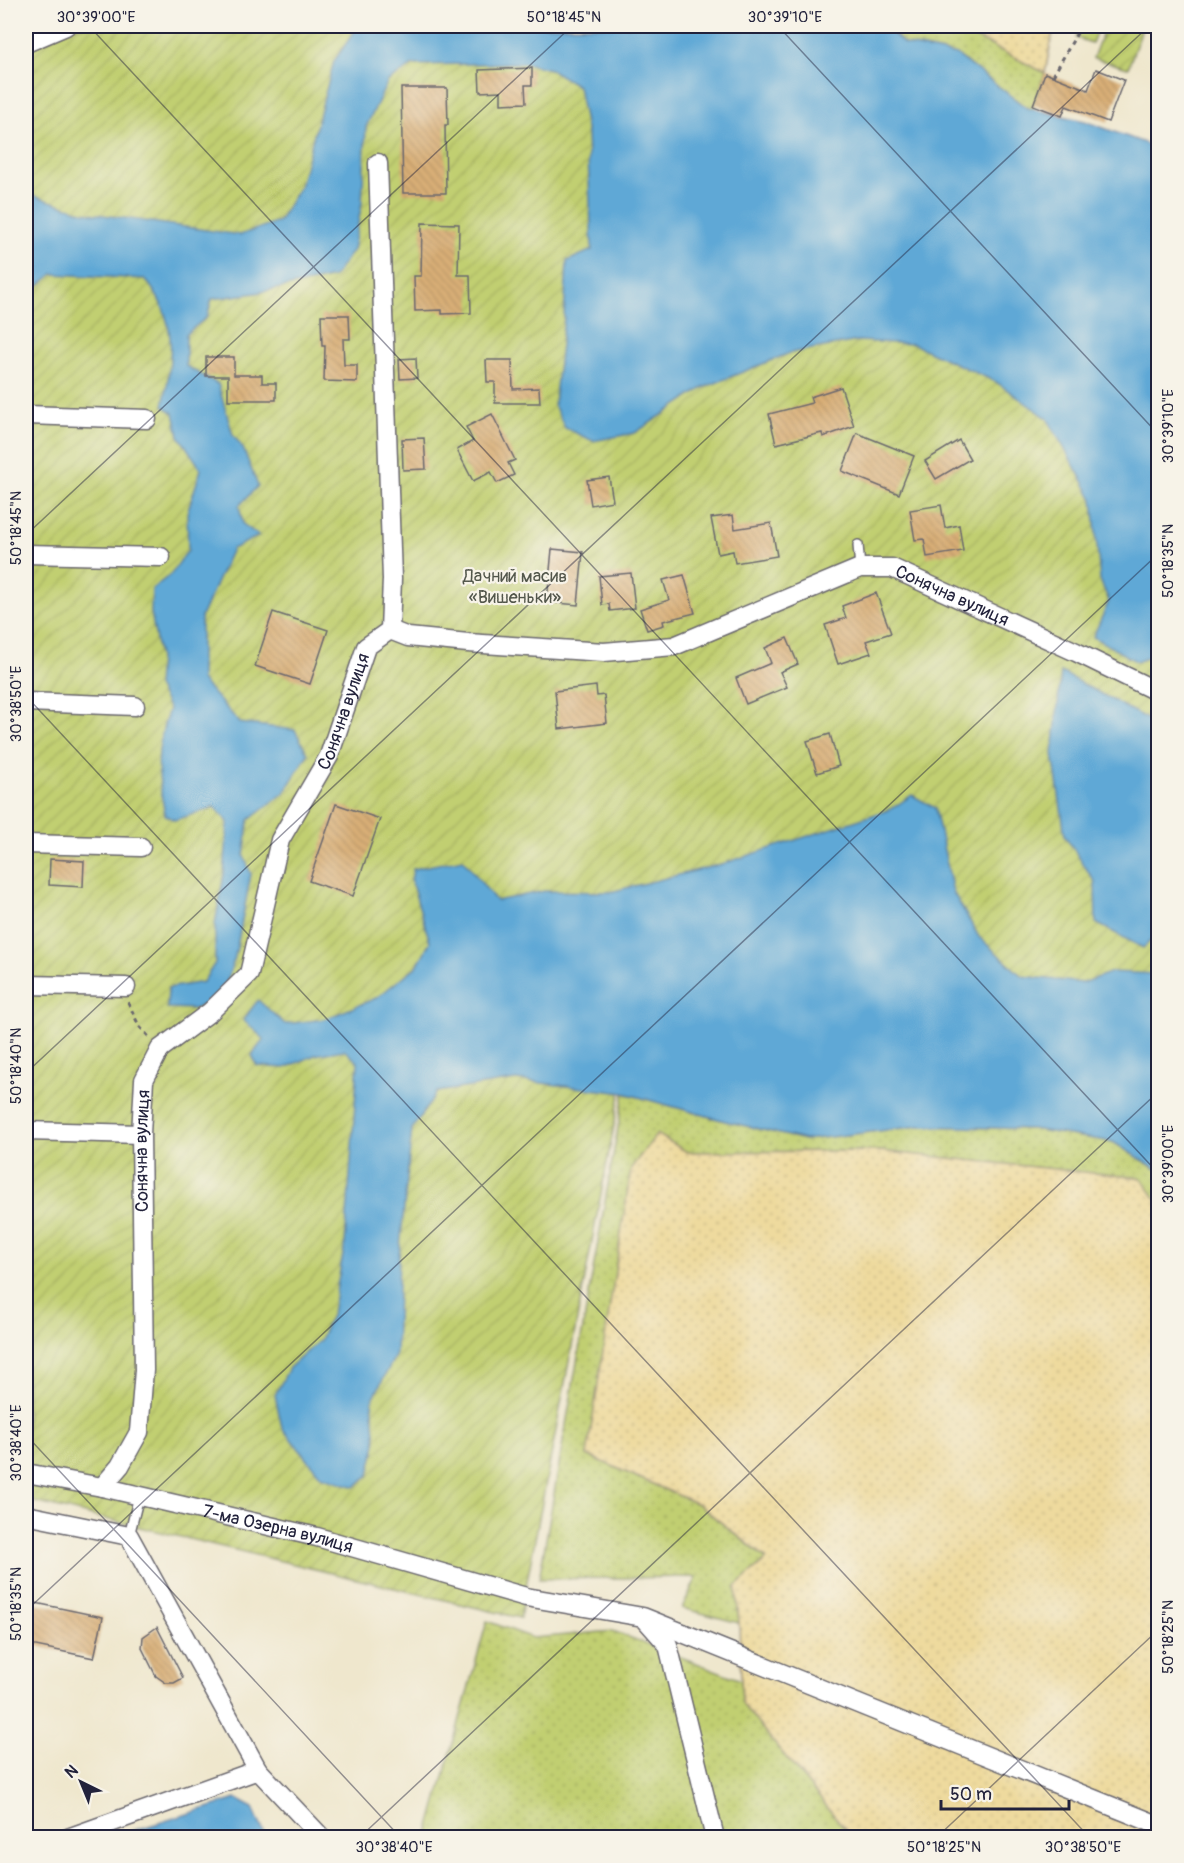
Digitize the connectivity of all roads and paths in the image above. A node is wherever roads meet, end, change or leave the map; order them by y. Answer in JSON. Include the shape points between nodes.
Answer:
{"nodes":[{"id":1,"x":66,"y":26,"type":"edge"},
{"id":2,"x":1081,"y":26,"type":"edge"},
{"id":3,"x":26,"y":43,"type":"edge"},
{"id":4,"x":1053,"y":76,"type":"dead end"},
{"id":5,"x":378,"y":163,"type":"dead end"},
{"id":6,"x":26,"y":415,"type":"edge"},
{"id":7,"x":147,"y":418,"type":"dead end"},
{"id":8,"x":858,"y":545,"type":"dead end"},
{"id":9,"x":26,"y":554,"type":"edge"},
{"id":10,"x":160,"y":557,"type":"dead end"},
{"id":11,"x":860,"y":568,"type":"junction"},
{"id":12,"x":390,"y":630,"type":"junction"},
{"id":13,"x":1158,"y":692,"type":"edge"},
{"id":14,"x":26,"y":702,"type":"edge"},
{"id":15,"x":135,"y":706,"type":"dead end"},
{"id":16,"x":26,"y":844,"type":"edge"},
{"id":17,"x":141,"y":847,"type":"dead end"},
{"id":18,"x":26,"y":985,"type":"edge"},
{"id":19,"x":126,"y":987,"type":"joint"},
{"id":20,"x":160,"y":1049,"type":"junction"},
{"id":21,"x":26,"y":1131,"type":"edge"},
{"id":22,"x":141,"y":1134,"type":"junction"},
{"id":23,"x":26,"y":1473,"type":"edge"},
{"id":24,"x":102,"y":1487,"type":"junction"},
{"id":25,"x":139,"y":1496,"type":"junction"},
{"id":26,"x":26,"y":1515,"type":"edge"},
{"id":27,"x":129,"y":1536,"type":"junction"},
{"id":28,"x":643,"y":1617,"type":"junction"},
{"id":29,"x":258,"y":1770,"type":"junction"},
{"id":30,"x":1158,"y":1825,"type":"edge"},
{"id":31,"x":68,"y":1838,"type":"edge"},
{"id":32,"x":322,"y":1838,"type":"edge"},
{"id":33,"x":715,"y":1838,"type":"edge"}],
"edges":[{"from":1,"to":3,"type":"street"},
{"from":2,"to":4,"type":"path"},
{"from":5,"to":12,"type":"street","via":[[392,579]]},
{"from":6,"to":7,"type":"street"},
{"from":8,"to":11,"type":"lane"},
{"from":9,"to":10,"type":"street"},
{"from":11,"to":12,"type":"street","name":"Сонячна вулиця","via":[[674,646],[604,652],[408,637]]},
{"from":11,"to":13,"type":"street","name":"Сонячна вулиця","via":[[892,568]]},
{"from":12,"to":20,"type":"street","name":"Сонячна вулиця","via":[[366,647],[329,756],[280,840],[249,974],[210,1012]]},
{"from":14,"to":15,"type":"street"},
{"from":16,"to":17,"type":"street"},
{"from":18,"to":19,"type":"street"},
{"from":19,"to":20,"type":"path","via":[[128,1003],[139,1026]]},
{"from":20,"to":22,"type":"street","name":"Сонячна вулиця","via":[[144,1080]]},
{"from":21,"to":22,"type":"street"},
{"from":22,"to":24,"type":"street","name":"Сонячна вулиця","via":[[144,1370],[139,1432],[120,1466]]},
{"from":23,"to":24,"type":"street","name":"7-ма Озерна вулиця"},
{"from":24,"to":25,"type":"street","name":"7-ма Озерна вулиця"},
{"from":25,"to":27,"type":"lane"},
{"from":25,"to":28,"type":"street","name":"7-ма Озерна вулиця","via":[[317,1537],[526,1597]]},
{"from":26,"to":27,"type":"street"},
{"from":27,"to":29,"type":"street"},
{"from":28,"to":30,"type":"street","name":"7-ма Озерна вулиця"},
{"from":28,"to":33,"type":"street","via":[[668,1645]]},
{"from":29,"to":31,"type":"street"},
{"from":29,"to":32,"type":"street"}]}
